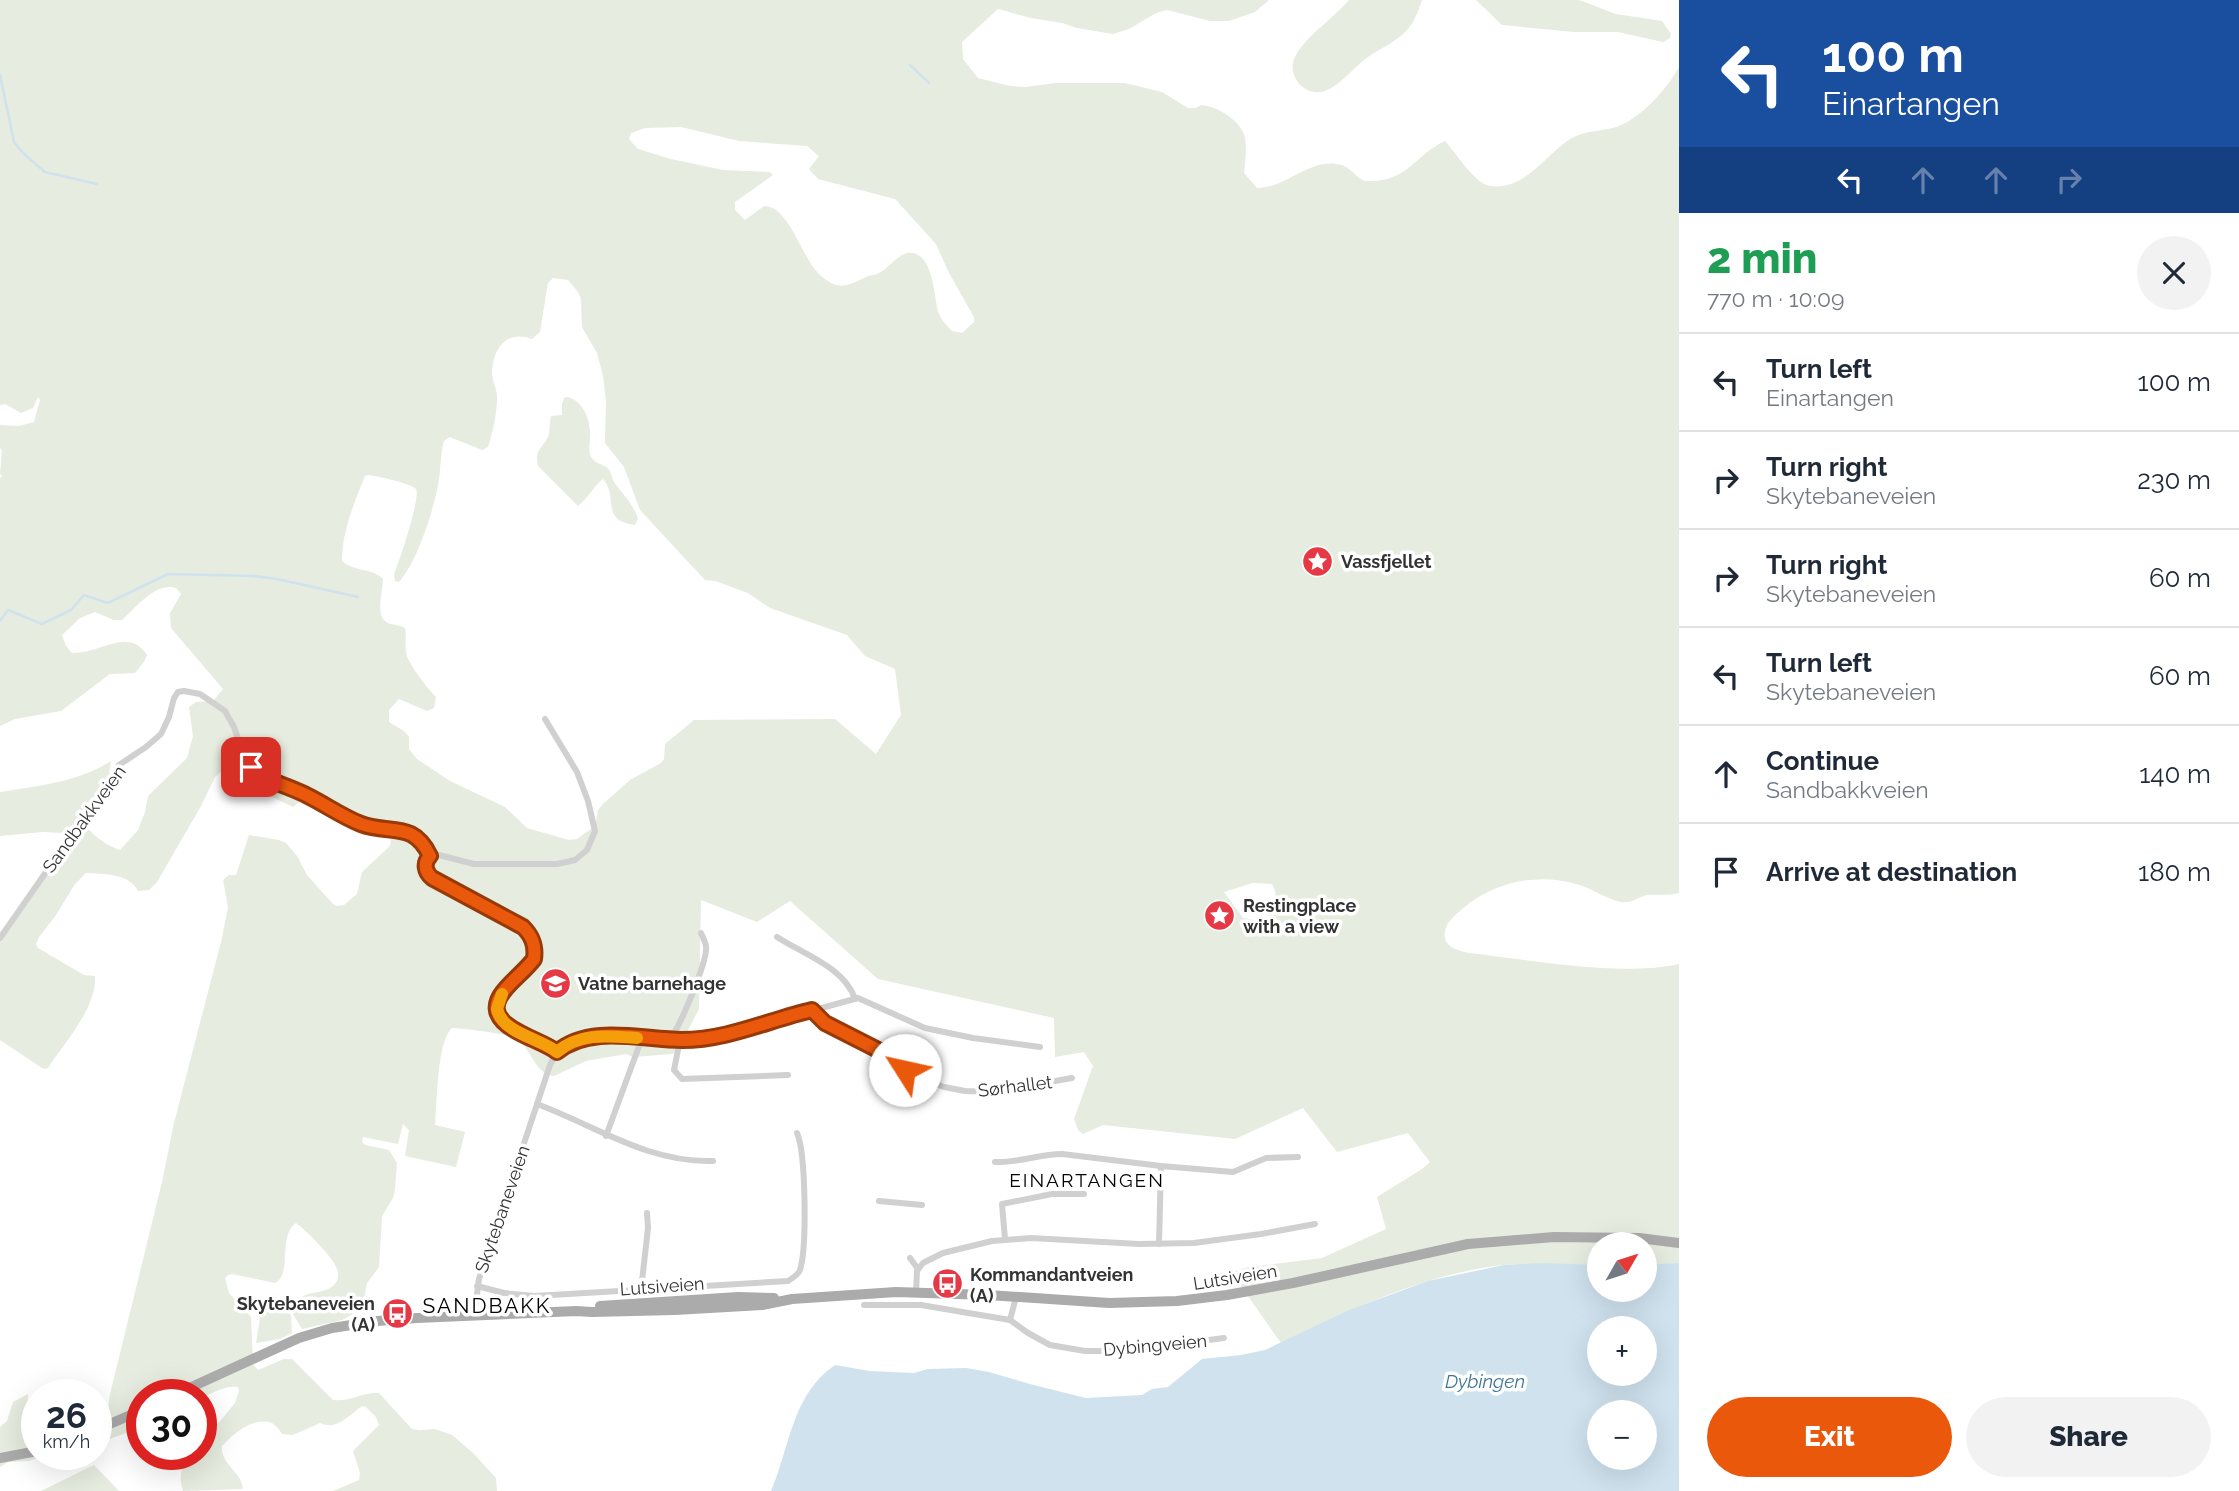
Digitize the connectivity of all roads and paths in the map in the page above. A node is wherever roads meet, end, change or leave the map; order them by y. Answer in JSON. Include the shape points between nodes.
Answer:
{"nodes":[{"id":1,"x":545,"y":719,"type":"dead end"},
{"id":2,"x":430,"y":856,"type":"junction"},
{"id":3,"x":701,"y":933,"type":"dead end"},
{"id":4,"x":777,"y":937,"type":"dead end"},
{"id":5,"x":0,"y":938,"type":"edge"},
{"id":6,"x":855,"y":999,"type":"junction"},
{"id":7,"x":812,"y":1010,"type":"junction"},
{"id":8,"x":642,"y":1038,"type":"junction"},
{"id":9,"x":670,"y":1039,"type":"junction"},
{"id":10,"x":680,"y":1040,"type":"junction"},
{"id":11,"x":1040,"y":1047,"type":"dead end"},
{"id":12,"x":557,"y":1052,"type":"junction"},
{"id":13,"x":788,"y":1075,"type":"dead end"},
{"id":14,"x":1072,"y":1078,"type":"dead end"},
{"id":15,"x":537,"y":1104,"type":"junction"},
{"id":16,"x":797,"y":1133,"type":"dead end"},
{"id":17,"x":606,"y":1136,"type":"junction"},
{"id":18,"x":1298,"y":1157,"type":"dead end"},
{"id":19,"x":713,"y":1161,"type":"dead end"},
{"id":20,"x":995,"y":1162,"type":"dead end"},
{"id":21,"x":1161,"y":1167,"type":"junction"},
{"id":22,"x":1084,"y":1195,"type":"dead end"},
{"id":23,"x":879,"y":1201,"type":"dead end"},
{"id":24,"x":922,"y":1205,"type":"dead end"},
{"id":25,"x":647,"y":1213,"type":"dead end"},
{"id":26,"x":1315,"y":1224,"type":"dead end"},
{"id":27,"x":1005,"y":1239,"type":"junction"},
{"id":28,"x":1679,"y":1243,"type":"edge"},
{"id":29,"x":1159,"y":1244,"type":"junction"},
{"id":30,"x":910,"y":1258,"type":"dead end"},
{"id":31,"x":918,"y":1269,"type":"junction"},
{"id":32,"x":477,"y":1286,"type":"junction"},
{"id":33,"x":641,"y":1290,"type":"junction"},
{"id":34,"x":916,"y":1292,"type":"junction"},
{"id":35,"x":1016,"y":1297,"type":"junction"},
{"id":36,"x":864,"y":1305,"type":"dead end"},
{"id":37,"x":474,"y":1316,"type":"junction"},
{"id":38,"x":1010,"y":1320,"type":"junction"},
{"id":39,"x":1224,"y":1338,"type":"dead end"},
{"id":40,"x":209,"y":1379,"type":"edge"},
{"id":41,"x":21,"y":1454,"type":"edge"},
{"id":42,"x":0,"y":1458,"type":"edge"}],
"edges":[{"from":1,"to":2,"type":"street","via":[[577,772],[588,801],[595,831],[587,850],[575,860],[557,864],[474,864],[442,854]]},
{"from":2,"to":5,"type":"street","name":"Sandbakkveien","via":[[412,834],[363,825],[259,774],[245,759],[225,711],[200,694],[178,692],[161,734],[119,765],[97,805]]},
{"from":2,"to":12,"type":"street","via":[[426,868],[432,878],[529,933],[534,959],[503,992],[497,1013],[507,1026]]},
{"from":3,"to":9,"type":"street","via":[[707,947],[704,960]]},
{"from":4,"to":6,"type":"street","via":[[832,971]]},
{"from":6,"to":7,"type":"street"},
{"from":6,"to":11,"type":"street","via":[[925,1028]]},
{"from":7,"to":10,"type":"street","via":[[713,1038]]},
{"from":7,"to":14,"type":"street","name":"Sørhallet","via":[[825,1023],[882,1052],[912,1075],[944,1087],[993,1092]]},
{"from":8,"to":9,"type":"street"},
{"from":8,"to":12,"type":"street","via":[[589,1037]]},
{"from":8,"to":17,"type":"street"},
{"from":9,"to":10,"type":"street"},
{"from":10,"to":13,"type":"street","via":[[674,1070],[682,1079]]},
{"from":12,"to":15,"type":"street","name":"Skytebaneveien"},
{"from":15,"to":17,"type":"street"},
{"from":15,"to":32,"type":"street","name":"Skytebaneveien"},
{"from":16,"to":33,"type":"street","via":[[805,1207],[802,1259],[795,1276],[783,1282]]},
{"from":17,"to":19,"type":"street","via":[[666,1157]]},
{"from":18,"to":21,"type":"street","via":[[1266,1158],[1233,1172]]},
{"from":20,"to":21,"type":"street","via":[[1052,1154]]},
{"from":21,"to":29,"type":"street"},
{"from":22,"to":27,"type":"street","via":[[1052,1194],[1002,1204]]},
{"from":23,"to":24,"type":"street"},
{"from":25,"to":33,"type":"street"},
{"from":26,"to":29,"type":"street"},
{"from":27,"to":29,"type":"street"},
{"from":27,"to":31,"type":"street","via":[[943,1253]]},
{"from":28,"to":35,"type":"main road","name":"Lutsiveien","via":[[1554,1237],[1468,1244],[1293,1283],[1189,1300],[1109,1303]]},
{"from":30,"to":31,"type":"street"},
{"from":31,"to":34,"type":"street"},
{"from":32,"to":33,"type":"street","via":[[534,1296]]},
{"from":32,"to":37,"type":"street","name":"Skytebaneveien"},
{"from":34,"to":35,"type":"main road","name":"Lutsiveien"},
{"from":34,"to":37,"type":"main road","name":"Lutsiveien","via":[[792,1299],[738,1297]]},
{"from":35,"to":38,"type":"street"},
{"from":36,"to":38,"type":"street","name":"Dybingveien","via":[[921,1306]]},
{"from":37,"to":40,"type":"main road","name":"Lutsiveien","via":[[332,1328]]},
{"from":38,"to":39,"type":"street","name":"Dybingveien","via":[[1050,1345],[1085,1351]]},
{"from":41,"to":42,"type":"main road"}]}
